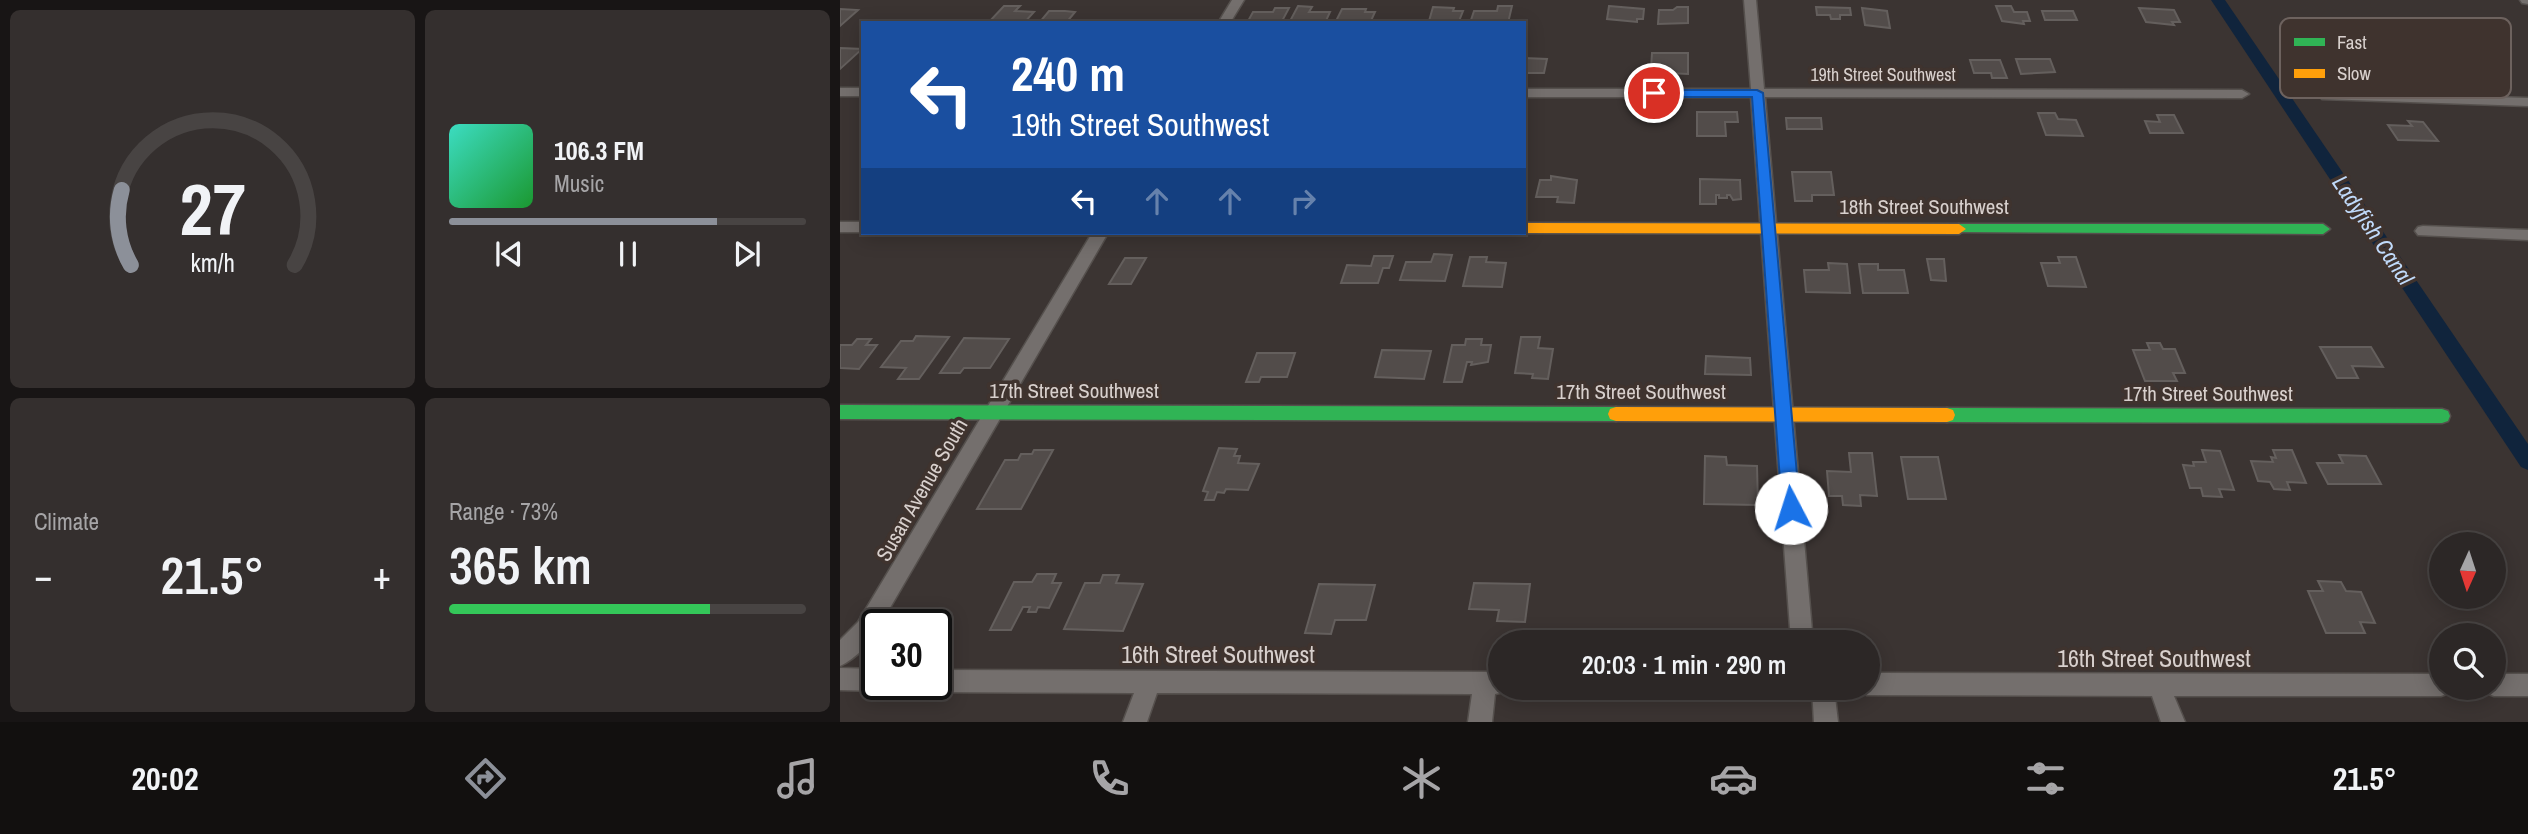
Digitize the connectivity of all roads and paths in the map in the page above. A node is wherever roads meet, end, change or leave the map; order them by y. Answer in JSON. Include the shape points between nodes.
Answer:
{"nodes":[{"id":1,"x":1238,"y":0,"type":"edge"},
{"id":2,"x":1750,"y":0,"type":"edge"},
{"id":3,"x":1225,"y":21,"type":"edge"},
{"id":4,"x":840,"y":92,"type":"edge"},
{"id":5,"x":861,"y":92,"type":"edge"},
{"id":6,"x":1526,"y":93,"type":"edge"},
{"id":7,"x":1757,"y":93,"type":"junction"},
{"id":8,"x":2242,"y":94,"type":"dead end"},
{"id":9,"x":2394,"y":98,"type":"edge"},
{"id":10,"x":2528,"y":102,"type":"edge"},
{"id":11,"x":840,"y":227,"type":"edge"},
{"id":12,"x":861,"y":227,"type":"edge"},
{"id":13,"x":1526,"y":228,"type":"edge"},
{"id":14,"x":1768,"y":228,"type":"junction"},
{"id":15,"x":2323,"y":229,"type":"dead end"},
{"id":16,"x":2423,"y":231,"type":"dead end"},
{"id":17,"x":1099,"y":235,"type":"edge"},
{"id":18,"x":2528,"y":235,"type":"edge"},
{"id":19,"x":840,"y":412,"type":"edge"},
{"id":20,"x":994,"y":412,"type":"junction"},
{"id":21,"x":1782,"y":414,"type":"junction"},
{"id":22,"x":2442,"y":416,"type":"dead end"},
{"id":23,"x":1801,"y":630,"type":"edge"},
{"id":24,"x":840,"y":655,"type":"edge"},
{"id":25,"x":840,"y":679,"type":"edge"},
{"id":26,"x":861,"y":680,"type":"edge"},
{"id":27,"x":952,"y":681,"type":"edge"},
{"id":28,"x":1150,"y":681,"type":"junction"},
{"id":29,"x":1488,"y":682,"type":"edge"},
{"id":30,"x":1880,"y":684,"type":"edge"},
{"id":31,"x":2159,"y":685,"type":"junction"},
{"id":32,"x":2429,"y":685,"type":"edge"},
{"id":33,"x":2506,"y":685,"type":"edge"},
{"id":34,"x":2528,"y":685,"type":"edge"},
{"id":35,"x":1488,"y":697,"type":"edge"},
{"id":36,"x":1824,"y":700,"type":"edge"},
{"id":37,"x":1135,"y":722,"type":"edge"},
{"id":38,"x":1480,"y":722,"type":"edge"},
{"id":39,"x":1826,"y":722,"type":"edge"},
{"id":40,"x":2173,"y":722,"type":"edge"}],
"edges":[{"from":1,"to":3,"type":"street"},
{"from":2,"to":7,"type":"street"},
{"from":4,"to":5,"type":"street"},
{"from":6,"to":7,"type":"street","name":"19th Street Southwest"},
{"from":7,"to":8,"type":"street","name":"19th Street Southwest"},
{"from":7,"to":14,"type":"street"},
{"from":9,"to":10,"type":"street"},
{"from":11,"to":12,"type":"street"},
{"from":13,"to":14,"type":"street","name":"18th Street Southwest"},
{"from":14,"to":15,"type":"street","name":"18th Street Southwest"},
{"from":14,"to":21,"type":"street"},
{"from":16,"to":18,"type":"street"},
{"from":17,"to":20,"type":"street","name":"Susan Avenue South"},
{"from":19,"to":20,"type":"street","name":"17th Street Southwest"},
{"from":20,"to":21,"type":"street","name":"17th Street Southwest"},
{"from":20,"to":24,"type":"street","name":"Susan Avenue South","via":[[866,629]]},
{"from":21,"to":22,"type":"street","name":"17th Street Southwest"},
{"from":21,"to":23,"type":"street"},
{"from":25,"to":26,"type":"street"},
{"from":27,"to":28,"type":"street","name":"16th Street Southwest"},
{"from":28,"to":29,"type":"street","name":"16th Street Southwest"},
{"from":28,"to":37,"type":"street"},
{"from":30,"to":31,"type":"street","name":"16th Street Southwest"},
{"from":31,"to":32,"type":"street","name":"16th Street Southwest"},
{"from":31,"to":40,"type":"street"},
{"from":33,"to":34,"type":"street"},
{"from":35,"to":38,"type":"street"},
{"from":36,"to":39,"type":"street"}]}
